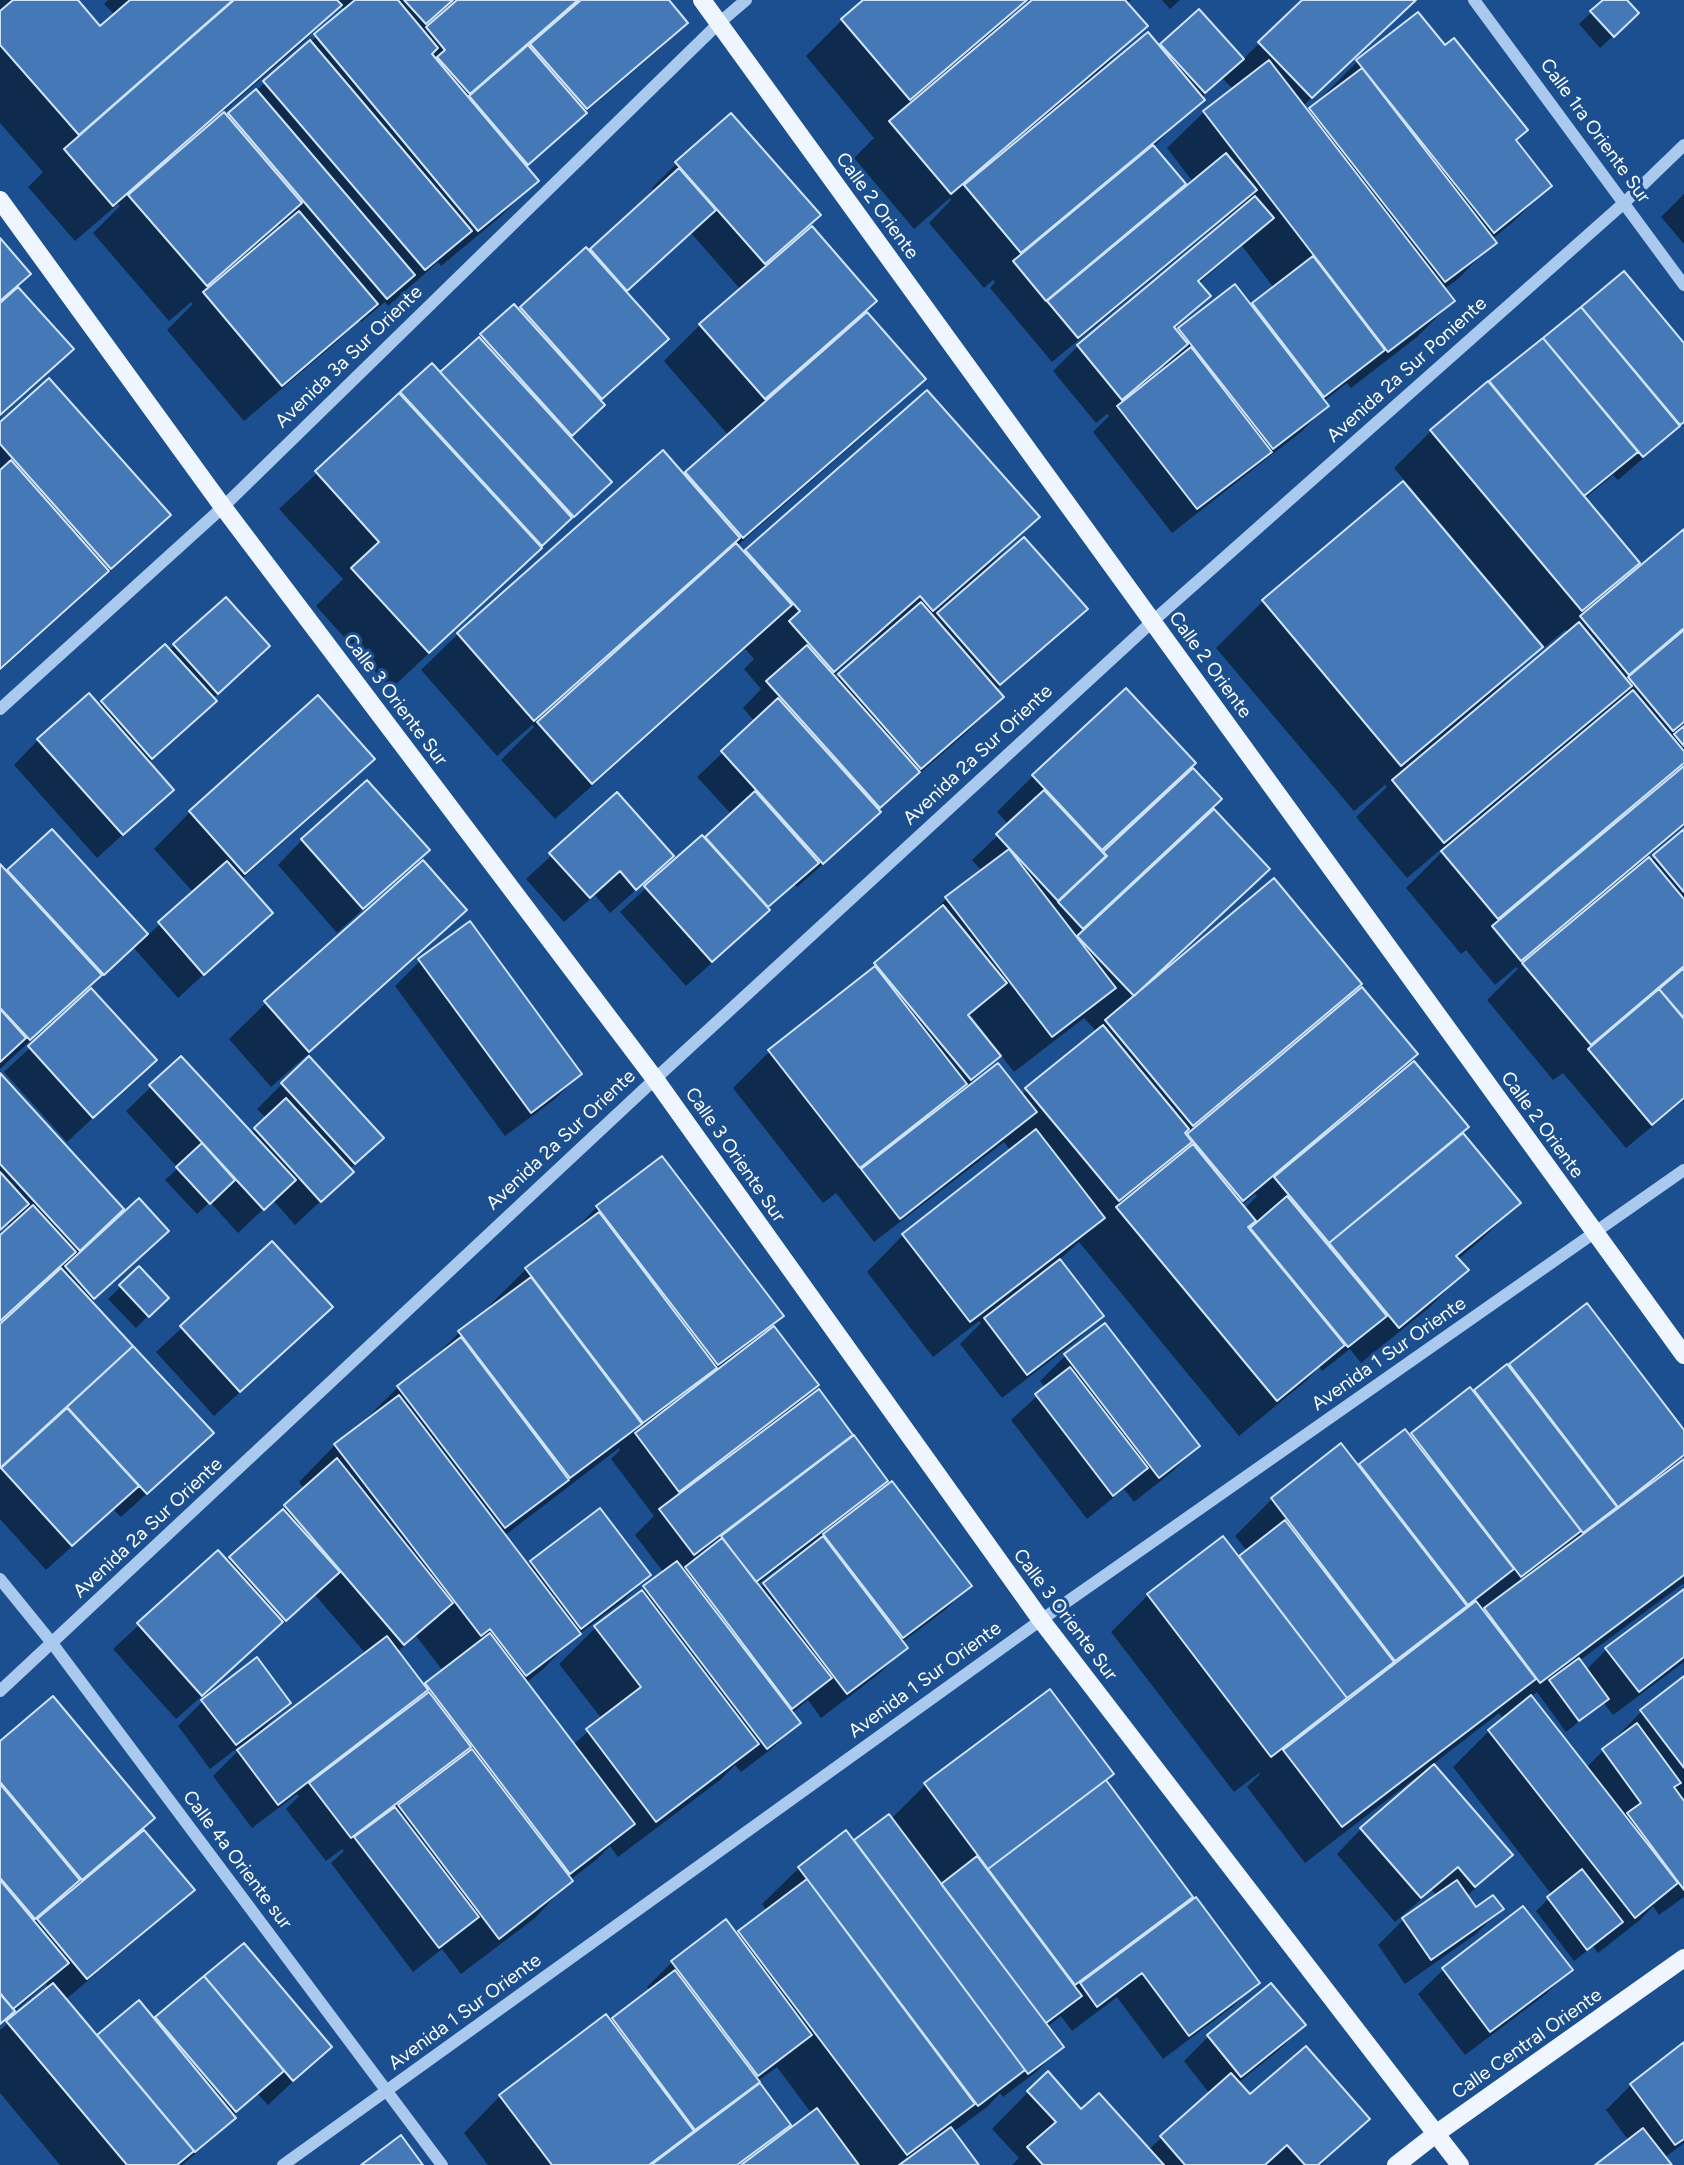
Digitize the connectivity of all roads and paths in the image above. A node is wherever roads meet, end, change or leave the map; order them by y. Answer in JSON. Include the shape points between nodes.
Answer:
{"nodes":[{"id":1,"x":702,"y":0,"type":"edge"},
{"id":2,"x":746,"y":0,"type":"edge"},
{"id":3,"x":1474,"y":0,"type":"edge"},
{"id":4,"x":718,"y":24,"type":"junction"},
{"id":5,"x":1684,"y":145,"type":"edge"},
{"id":6,"x":0,"y":200,"type":"edge"},
{"id":7,"x":1624,"y":203,"type":"junction"},
{"id":8,"x":1684,"y":285,"type":"edge"},
{"id":9,"x":223,"y":507,"type":"junction"},
{"id":10,"x":1153,"y":621,"type":"junction"},
{"id":11,"x":0,"y":709,"type":"edge"},
{"id":12,"x":655,"y":1079,"type":"junction"},
{"id":13,"x":1684,"y":1170,"type":"edge"},
{"id":14,"x":1595,"y":1234,"type":"junction"},
{"id":15,"x":1684,"y":1355,"type":"edge"},
{"id":16,"x":0,"y":1579,"type":"edge"},
{"id":17,"x":1041,"y":1620,"type":"junction"},
{"id":18,"x":52,"y":1643,"type":"junction"},
{"id":19,"x":0,"y":1691,"type":"edge"},
{"id":20,"x":1684,"y":1958,"type":"edge"},
{"id":21,"x":386,"y":2093,"type":"junction"},
{"id":22,"x":1437,"y":2133,"type":"junction"},
{"id":23,"x":283,"y":2165,"type":"edge"},
{"id":24,"x":442,"y":2165,"type":"edge"},
{"id":25,"x":1396,"y":2165,"type":"edge"},
{"id":26,"x":1460,"y":2165,"type":"edge"}],
"edges":[{"from":1,"to":4,"type":"main road","name":"Calle 2 Oriente"},
{"from":2,"to":4,"type":"street","name":"Avenida 3a Sur Oriente"},
{"from":3,"to":7,"type":"street","name":"Calle 1ra Oriente Sur"},
{"from":4,"to":9,"type":"street","name":"Avenida 3a Sur Oriente"},
{"from":4,"to":10,"type":"main road","name":"Calle 2 Oriente"},
{"from":5,"to":7,"type":"street","name":"Avenida 2a Sur Poniente"},
{"from":6,"to":9,"type":"main road","name":"Calle 3 Oriente Sur"},
{"from":7,"to":8,"type":"street","name":"Calle 1ra Oriente Sur"},
{"from":7,"to":10,"type":"street","name":"Avenida 2a Sur Poniente"},
{"from":9,"to":11,"type":"street","name":"Avenida 3a Sur Oriente"},
{"from":9,"to":12,"type":"main road","name":"Calle 3 Oriente Sur"},
{"from":10,"to":12,"type":"street","name":"Avenida 2a Sur Oriente"},
{"from":10,"to":14,"type":"main road","name":"Calle 2 Oriente"},
{"from":12,"to":17,"type":"main road","name":"Calle 3 Oriente Sur"},
{"from":12,"to":18,"type":"street","name":"Avenida 2a Sur Oriente"},
{"from":13,"to":14,"type":"street","name":"Avenida 1 Sur Oriente"},
{"from":14,"to":15,"type":"main road","name":"Calle 2 Oriente"},
{"from":14,"to":17,"type":"street","name":"Avenida 1 Sur Oriente"},
{"from":16,"to":18,"type":"street","name":"Calle 4a Oriente sur"},
{"from":17,"to":21,"type":"street","name":"Avenida 1 Sur Oriente"},
{"from":17,"to":22,"type":"main road","name":"Calle 3 Oriente Sur"},
{"from":18,"to":19,"type":"street","name":"Avenida 2a Sur Oriente"},
{"from":18,"to":21,"type":"street","name":"Calle 4a Oriente sur"},
{"from":20,"to":22,"type":"main road","name":"Calle Central Oriente"},
{"from":21,"to":23,"type":"street","name":"Avenida 1 Sur Oriente"},
{"from":21,"to":24,"type":"street","name":"Calle 4a Oriente sur"},
{"from":22,"to":25,"type":"main road","name":"Calle Central Oriente"},
{"from":22,"to":26,"type":"main road","name":"Calle 3 Oriente Sur"}]}
